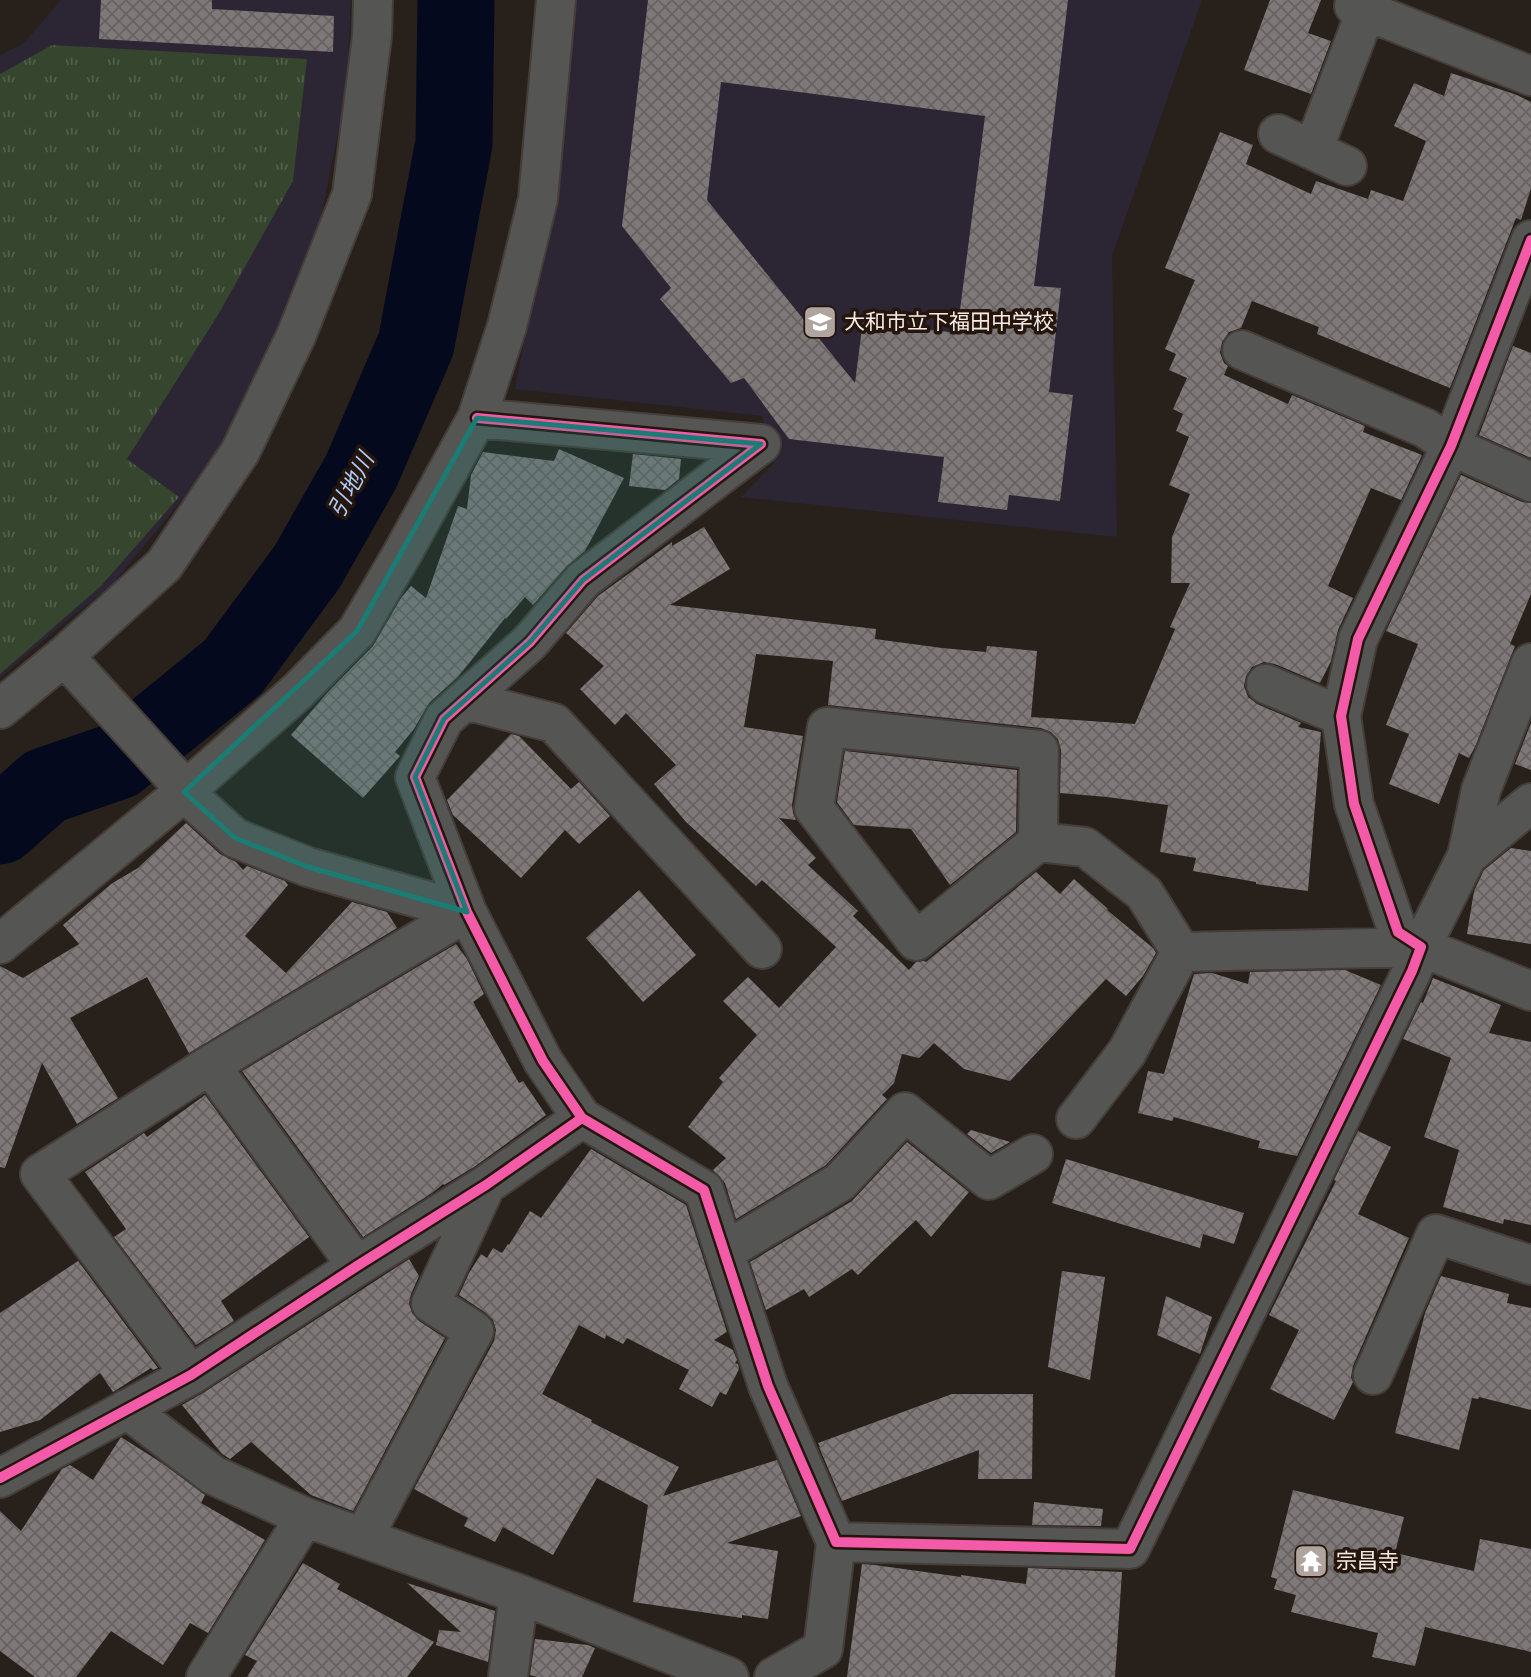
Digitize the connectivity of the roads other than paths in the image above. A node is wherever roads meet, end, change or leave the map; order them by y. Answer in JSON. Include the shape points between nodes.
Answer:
{"nodes":[{"id":1,"x":373,"y":0,"type":"edge"},
{"id":2,"x":556,"y":0,"type":"edge"},
{"id":3,"x":1361,"y":6,"type":"edge"},
{"id":4,"x":1531,"y":76,"type":"edge"},
{"id":5,"x":1278,"y":134,"type":"dead end"},
{"id":6,"x":1313,"y":150,"type":"junction"},
{"id":7,"x":1347,"y":166,"type":"dead end"},
{"id":8,"x":1528,"y":259,"type":"edge"},
{"id":9,"x":1242,"y":350,"type":"dead end"},
{"id":10,"x":477,"y":418,"type":"junction"},
{"id":11,"x":1451,"y":446,"type":"junction"},
{"id":12,"x":1531,"y":482,"type":"edge"},
{"id":13,"x":1531,"y":663,"type":"edge"},
{"id":14,"x":71,"y":664,"type":"junction"},
{"id":15,"x":1266,"y":684,"type":"dead end"},
{"id":16,"x":466,"y":700,"type":"junction"},
{"id":17,"x":0,"y":709,"type":"edge"},
{"id":18,"x":1341,"y":716,"type":"junction"},
{"id":19,"x":180,"y":785,"type":"junction"},
{"id":20,"x":1531,"y":803,"type":"edge"},
{"id":21,"x":1038,"y":842,"type":"junction"},
{"id":22,"x":1467,"y":856,"type":"junction"},
{"id":23,"x":467,"y":912,"type":"junction"},
{"id":24,"x":0,"y":944,"type":"edge"},
{"id":25,"x":1421,"y":947,"type":"junction"},
{"id":26,"x":762,"y":949,"type":"dead end"},
{"id":27,"x":1181,"y":952,"type":"junction"},
{"id":28,"x":1531,"y":991,"type":"edge"},
{"id":29,"x":210,"y":1065,"type":"junction"},
{"id":30,"x":582,"y":1118,"type":"junction"},
{"id":31,"x":1076,"y":1119,"type":"dead end"},
{"id":32,"x":1033,"y":1154,"type":"dead end"},
{"id":33,"x":486,"y":1185,"type":"junction"},
{"id":34,"x":724,"y":1252,"type":"junction"},
{"id":35,"x":1531,"y":1265,"type":"edge"},
{"id":36,"x":357,"y":1266,"type":"junction"},
{"id":37,"x":191,"y":1375,"type":"junction"},
{"id":38,"x":1373,"y":1375,"type":"dead end"},
{"id":39,"x":127,"y":1409,"type":"junction"},
{"id":40,"x":0,"y":1478,"type":"edge"},
{"id":41,"x":305,"y":1517,"type":"junction"},
{"id":42,"x":363,"y":1538,"type":"junction"},
{"id":43,"x":836,"y":1542,"type":"junction"},
{"id":44,"x":519,"y":1594,"type":"junction"},
{"id":45,"x":206,"y":1677,"type":"edge"},
{"id":46,"x":508,"y":1677,"type":"edge"},
{"id":47,"x":729,"y":1677,"type":"edge"},
{"id":48,"x":774,"y":1677,"type":"edge"}],
"edges":[{"from":1,"to":14,"type":"street","via":[[352,194],[296,337],[240,453],[163,565]]},
{"from":2,"to":10,"type":"street","via":[[538,199],[507,326]]},
{"from":3,"to":4,"type":"street"},
{"from":3,"to":6,"type":"street"},
{"from":5,"to":6,"type":"street"},
{"from":6,"to":7,"type":"street"},
{"from":8,"to":11,"type":"street"},
{"from":9,"to":11,"type":"street","via":[[1425,428]]},
{"from":10,"to":16,"type":"street","via":[[761,444],[583,580],[530,642]]},
{"from":10,"to":19,"type":"street","via":[[357,631],[298,691]]},
{"from":11,"to":12,"type":"street"},
{"from":11,"to":18,"type":"street","via":[[1358,639]]},
{"from":13,"to":22,"type":"street","via":[[1481,790]]},
{"from":14,"to":17,"type":"street"},
{"from":14,"to":19,"type":"street"},
{"from":15,"to":18,"type":"street"},
{"from":16,"to":23,"type":"street","via":[[444,719],[415,777]]},
{"from":16,"to":26,"type":"street","via":[[554,723]]},
{"from":18,"to":25,"type":"street","via":[[1354,804],[1398,932]]},
{"from":19,"to":23,"type":"street","via":[[235,838],[308,867]]},
{"from":19,"to":24,"type":"street"},
{"from":20,"to":22,"type":"street"},
{"from":21,"to":21,"type":"street","via":[[916,942],[814,808],[827,727],[1039,750]]},
{"from":21,"to":27,"type":"street","via":[[1084,847],[1144,893]]},
{"from":22,"to":25,"type":"street"},
{"from":23,"to":29,"type":"street"},
{"from":23,"to":30,"type":"street","via":[[543,1061]]},
{"from":25,"to":27,"type":"street"},
{"from":25,"to":28,"type":"street"},
{"from":25,"to":43,"type":"street","via":[[1130,1549]]},
{"from":27,"to":31,"type":"street","via":[[1126,1052]]},
{"from":29,"to":36,"type":"street"},
{"from":29,"to":37,"type":"street","via":[[40,1174]]},
{"from":30,"to":33,"type":"street"},
{"from":30,"to":34,"type":"street","via":[[704,1190]]},
{"from":32,"to":34,"type":"street","via":[[989,1180],[905,1112],[840,1182]]},
{"from":33,"to":36,"type":"street"},
{"from":33,"to":42,"type":"street","via":[[431,1303],[474,1331]]},
{"from":34,"to":43,"type":"street","via":[[768,1386]]},
{"from":35,"to":38,"type":"street","via":[[1436,1234]]},
{"from":36,"to":37,"type":"street"},
{"from":37,"to":39,"type":"street"},
{"from":39,"to":40,"type":"street"},
{"from":39,"to":41,"type":"street","via":[[213,1475]]},
{"from":41,"to":42,"type":"street"},
{"from":41,"to":45,"type":"street"},
{"from":42,"to":44,"type":"street"},
{"from":43,"to":48,"type":"street","via":[[823,1650]]},
{"from":44,"to":46,"type":"street"},
{"from":44,"to":47,"type":"street"}]}
